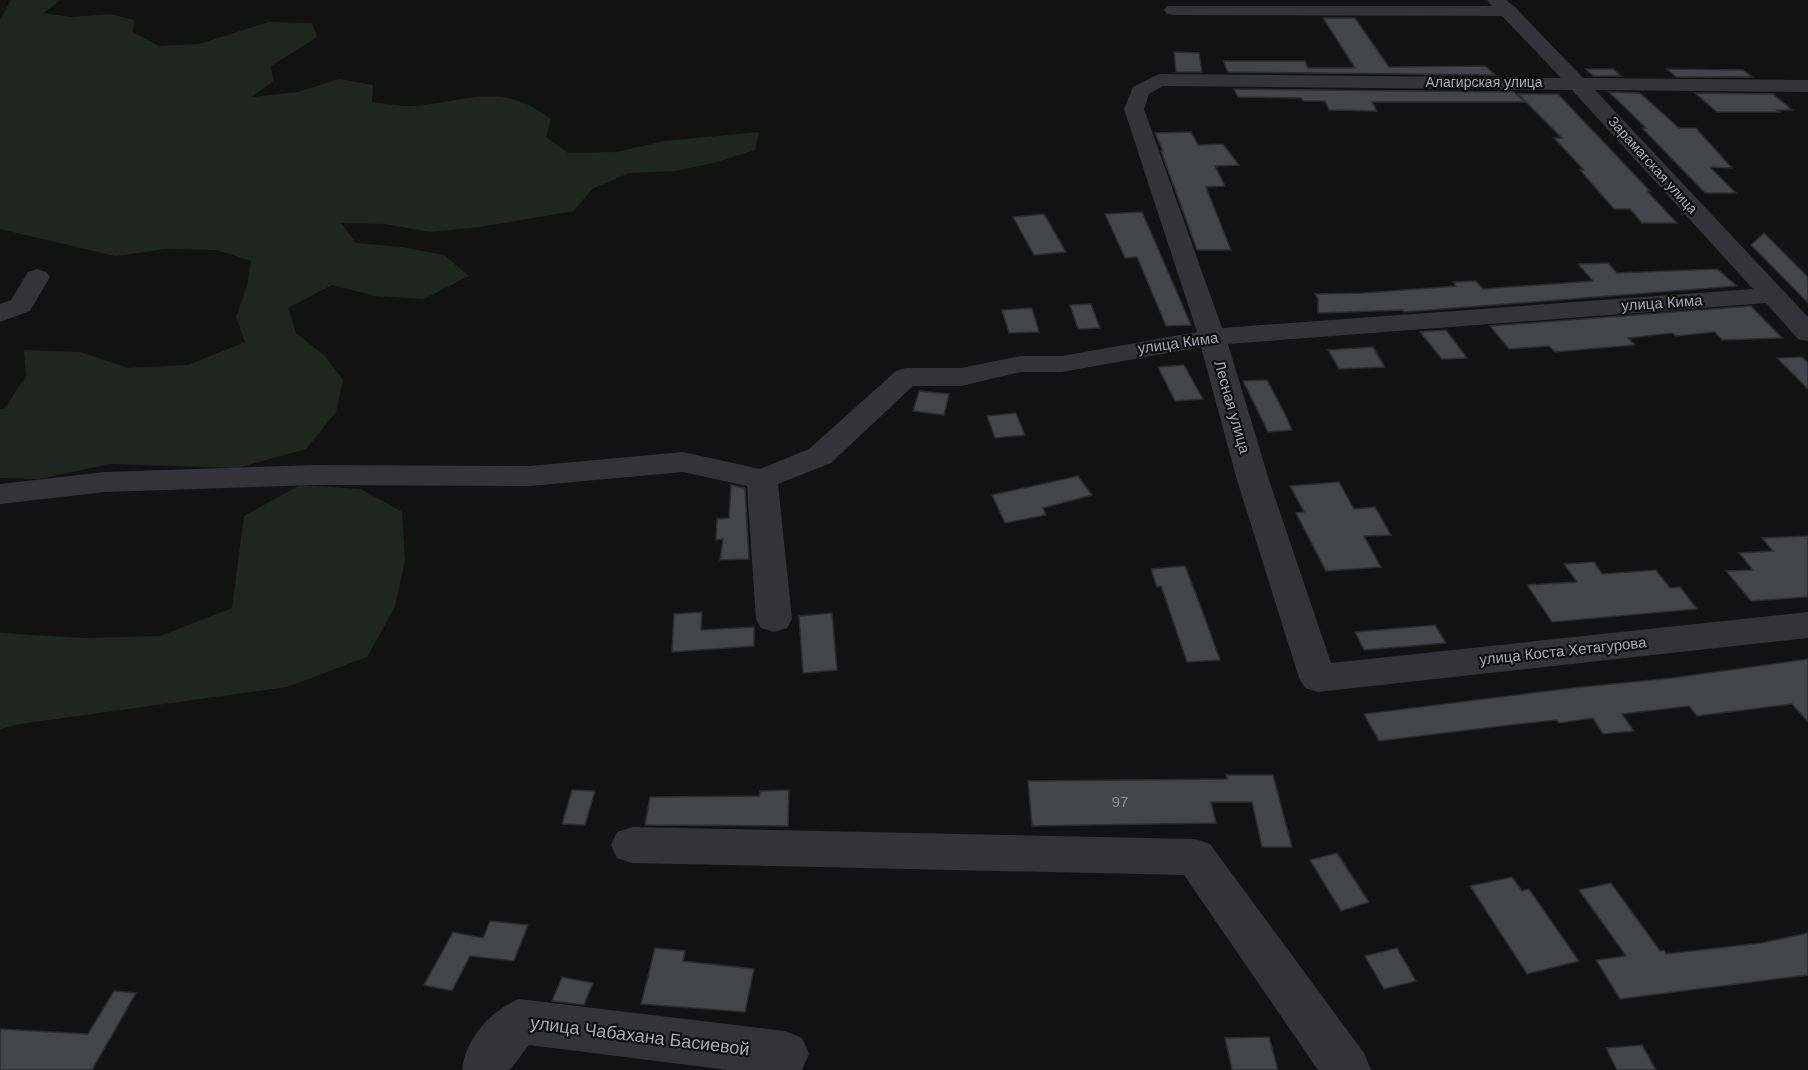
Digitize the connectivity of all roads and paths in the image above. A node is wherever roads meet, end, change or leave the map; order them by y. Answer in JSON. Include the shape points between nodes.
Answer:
{"nodes":[{"id":1,"x":1502,"y":6,"type":"edge"},
{"id":2,"x":1173,"y":10,"type":"dead end"},
{"id":3,"x":1159,"y":80,"type":"joint"},
{"id":4,"x":1577,"y":83,"type":"junction"},
{"id":5,"x":1798,"y":86,"type":"edge"},
{"id":6,"x":1808,"y":102,"type":"edge"},
{"id":7,"x":37,"y":277,"type":"dead end"},
{"id":8,"x":1771,"y":295,"type":"junction"},
{"id":9,"x":0,"y":314,"type":"edge"},
{"id":10,"x":1808,"y":333,"type":"edge"},
{"id":11,"x":1212,"y":337,"type":"junction"},
{"id":12,"x":762,"y":479,"type":"junction"},
{"id":13,"x":0,"y":494,"type":"edge"},
{"id":14,"x":774,"y":619,"type":"dead end"},
{"id":15,"x":1808,"y":625,"type":"edge"},
{"id":16,"x":1318,"y":678,"type":"joint"},
{"id":17,"x":632,"y":845,"type":"dead end"},
{"id":18,"x":785,"y":1054,"type":"dead end"},
{"id":19,"x":486,"y":1070,"type":"edge"},
{"id":20,"x":1347,"y":1070,"type":"edge"}],
"edges":[{"from":1,"to":2,"type":"street"},
{"from":1,"to":4,"type":"street","name":"Зарамагская улица"},
{"from":3,"to":4,"type":"street","name":"Алагирская улица"},
{"from":3,"to":11,"type":"street","name":"Лесная улица","via":[[1140,91],[1134,109]]},
{"from":4,"to":5,"type":"street","name":"Алагирская улица"},
{"from":4,"to":8,"type":"street","name":"Зарамагская улица"},
{"from":5,"to":6,"type":"street"},
{"from":7,"to":9,"type":"street","via":[[21,304]]},
{"from":8,"to":10,"type":"street","name":"Зарамагская улица"},
{"from":8,"to":11,"type":"street","name":"улица Кима"},
{"from":11,"to":12,"type":"street","name":"улица Кима","via":[[1062,364],[1020,364],[961,377],[906,377],[820,456]]},
{"from":11,"to":16,"type":"street","name":"Лесная улица","via":[[1253,480]]},
{"from":12,"to":13,"type":"street","via":[[682,462],[530,476],[303,476],[105,482]]},
{"from":12,"to":14,"type":"street"},
{"from":15,"to":16,"type":"street","name":"улица Коста Хетагурова"},
{"from":17,"to":20,"type":"street","via":[[1195,857]]},
{"from":18,"to":19,"type":"street","name":"улица Чабахана Басиевой","via":[[519,1021],[487,1059]]}]}
